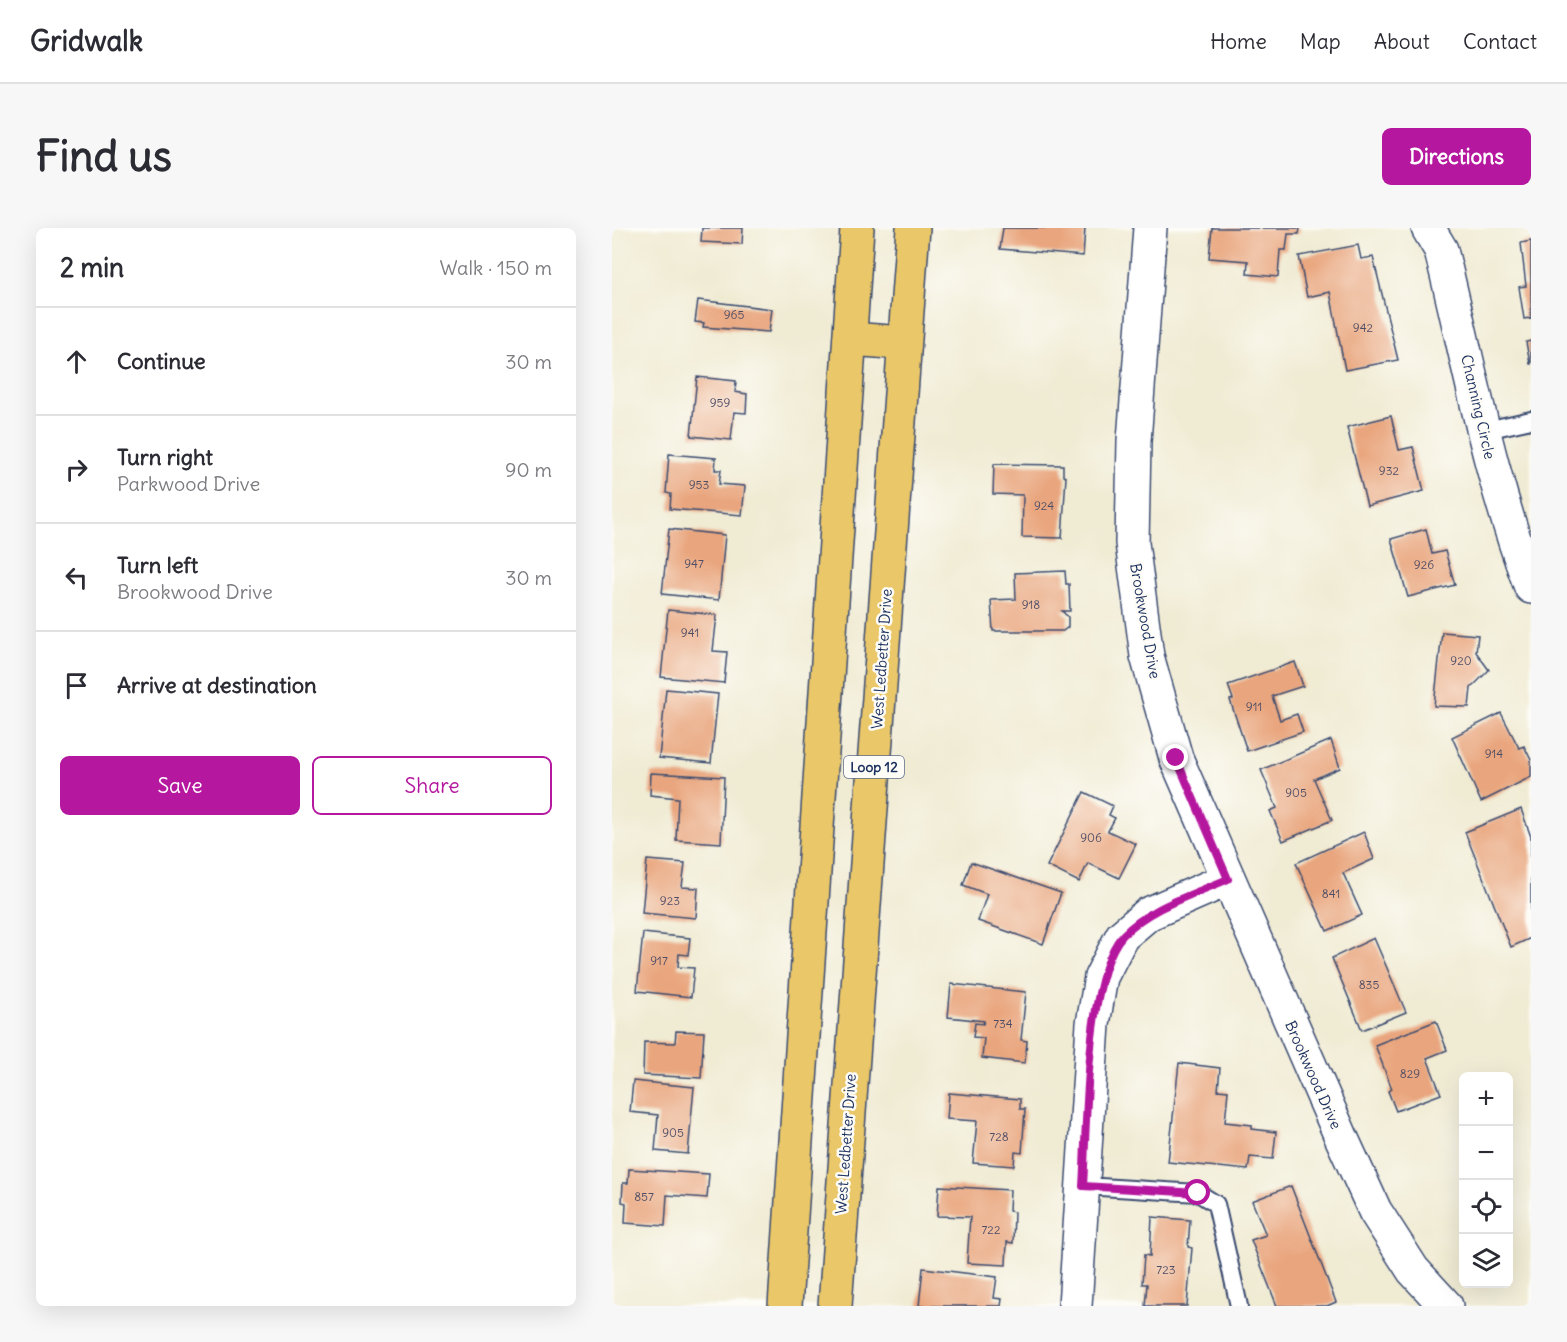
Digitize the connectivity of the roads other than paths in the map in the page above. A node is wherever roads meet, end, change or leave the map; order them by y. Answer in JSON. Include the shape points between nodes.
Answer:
{"nodes":[{"id":1,"x":858,"y":228,"type":"edge"},
{"id":2,"x":913,"y":228,"type":"edge"},
{"id":3,"x":1150,"y":228,"type":"edge"},
{"id":4,"x":1428,"y":228,"type":"edge"},
{"id":5,"x":850,"y":339,"type":"junction"},
{"id":6,"x":904,"y":344,"type":"junction"},
{"id":7,"x":1531,"y":420,"type":"edge"},
{"id":8,"x":1482,"y":431,"type":"junction"},
{"id":9,"x":1531,"y":587,"type":"edge"},
{"id":10,"x":1228,"y":879,"type":"junction"},
{"id":11,"x":1083,"y":1186,"type":"junction"},
{"id":12,"x":785,"y":1306,"type":"edge"},
{"id":13,"x":835,"y":1306,"type":"edge"},
{"id":14,"x":1075,"y":1306,"type":"edge"},
{"id":15,"x":1239,"y":1306,"type":"edge"},
{"id":16,"x":1446,"y":1306,"type":"edge"}],
"edges":[{"from":1,"to":5,"type":"main road","number":"Loop 12"},
{"from":2,"to":6,"type":"main road","name":"West Ledbetter Drive","number":"Loop 12"},
{"from":3,"to":10,"type":"street","name":"Brookwood Drive","via":[[1134,441],[1132,543],[1148,656],[1176,758]]},
{"from":4,"to":8,"type":"street","name":"Channing Circle","via":[[1441,250]]},
{"from":5,"to":6,"type":"main road"},
{"from":5,"to":12,"type":"main road","number":"Loop 12"},
{"from":6,"to":13,"type":"main road","name":"West Ledbetter Drive","number":"Loop 12"},
{"from":7,"to":8,"type":"lane"},
{"from":8,"to":9,"type":"street","name":"Channing Circle","via":[[1511,534]]},
{"from":10,"to":11,"type":"street","via":[[1148,914],[1122,936],[1101,977],[1093,1024]]},
{"from":10,"to":16,"type":"street","name":"Brookwood Drive","via":[[1375,1211],[1413,1270]]},
{"from":11,"to":14,"type":"street"},
{"from":11,"to":15,"type":"lane","via":[[1198,1193],[1216,1204]]}]}
